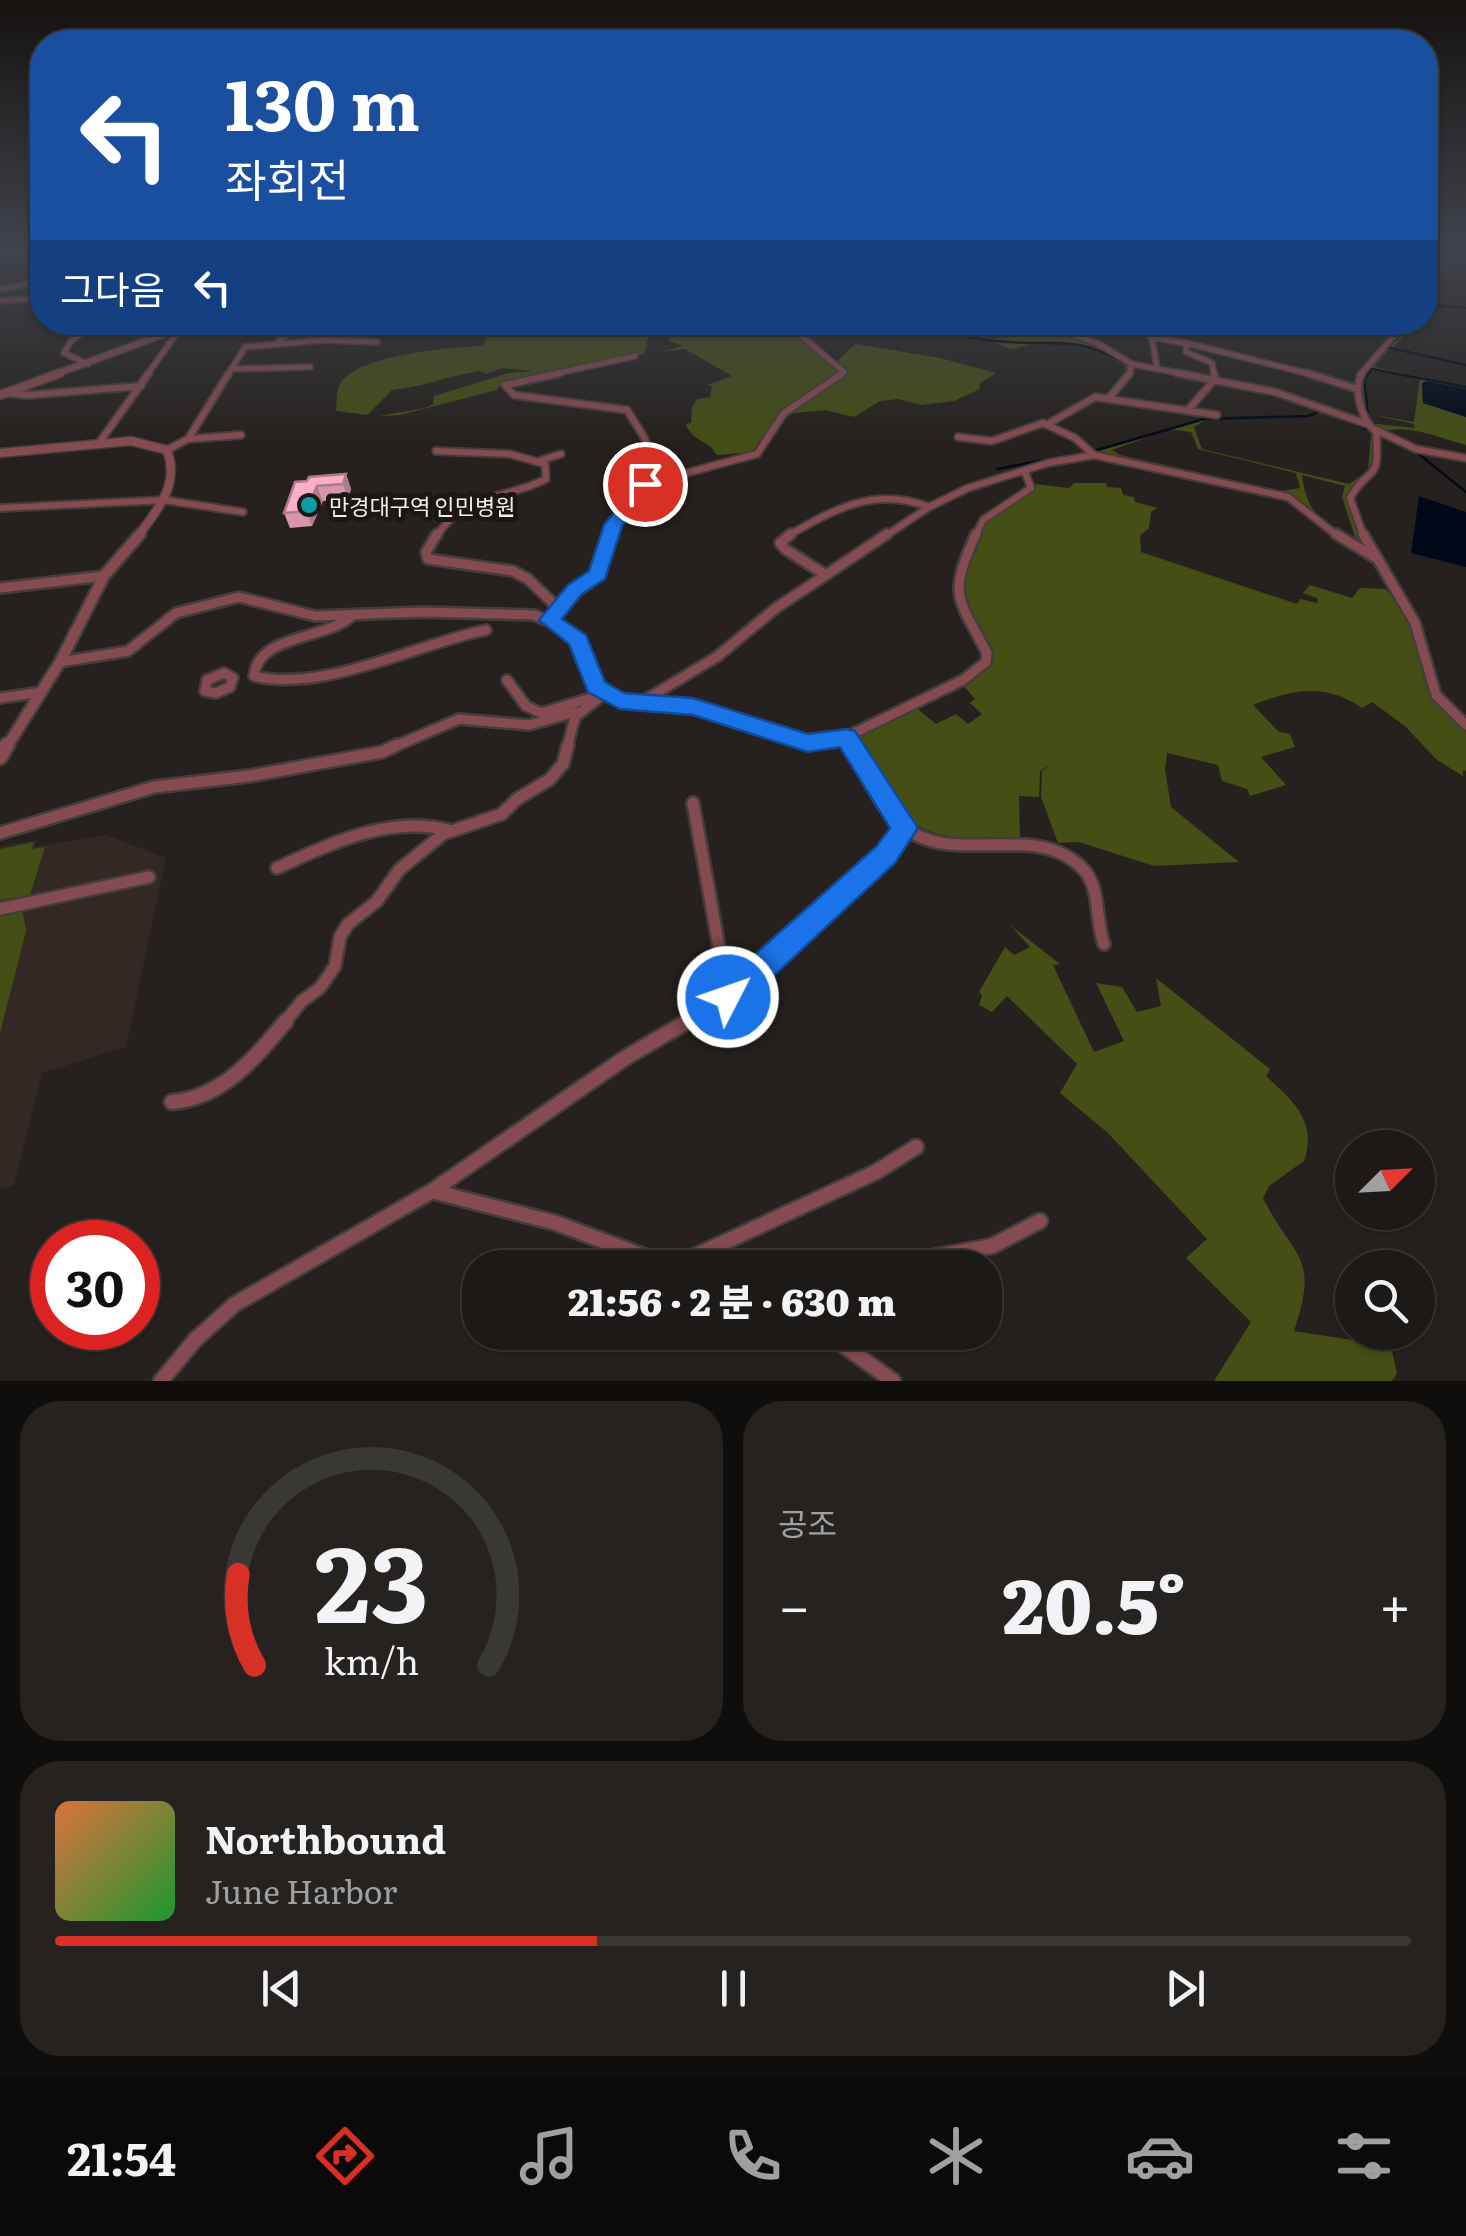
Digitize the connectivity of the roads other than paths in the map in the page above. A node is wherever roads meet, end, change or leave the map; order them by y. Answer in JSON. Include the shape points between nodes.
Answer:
{"nodes":[{"id":1,"x":80,"y":335,"type":"edge"},
{"id":2,"x":166,"y":335,"type":"edge"},
{"id":3,"x":176,"y":335,"type":"edge"},
{"id":4,"x":286,"y":335,"type":"edge"},
{"id":5,"x":800,"y":335,"type":"edge"},
{"id":6,"x":1073,"y":335,"type":"edge"},
{"id":7,"x":1394,"y":335,"type":"edge"},
{"id":8,"x":1151,"y":337,"type":"joint"},
{"id":9,"x":377,"y":342,"type":"dead end"},
{"id":10,"x":1184,"y":343,"type":"junction"},
{"id":11,"x":276,"y":344,"type":"junction"},
{"id":12,"x":634,"y":356,"type":"dead end"},
{"id":13,"x":88,"y":364,"type":"junction"},
{"id":14,"x":1132,"y":364,"type":"junction"},
{"id":15,"x":310,"y":367,"type":"dead end"},
{"id":16,"x":1158,"y":367,"type":"junction"},
{"id":17,"x":231,"y":370,"type":"junction"},
{"id":18,"x":1214,"y":379,"type":"junction"},
{"id":19,"x":140,"y":386,"type":"junction"},
{"id":20,"x":1357,"y":390,"type":"junction"},
{"id":21,"x":2,"y":394,"type":"edge"},
{"id":22,"x":1109,"y":398,"type":"junction"},
{"id":23,"x":1188,"y":410,"type":"junction"},
{"id":24,"x":1217,"y":415,"type":"dead end"},
{"id":25,"x":1048,"y":424,"type":"junction"},
{"id":26,"x":1369,"y":426,"type":"junction"},
{"id":27,"x":241,"y":435,"type":"dead end"},
{"id":28,"x":958,"y":437,"type":"dead end"},
{"id":29,"x":188,"y":439,"type":"junction"},
{"id":30,"x":100,"y":443,"type":"junction"},
{"id":31,"x":167,"y":450,"type":"junction"},
{"id":32,"x":436,"y":451,"type":"dead end"},
{"id":33,"x":0,"y":452,"type":"edge"},
{"id":34,"x":561,"y":454,"type":"dead end"},
{"id":35,"x":1094,"y":454,"type":"junction"},
{"id":36,"x":1466,"y":458,"type":"edge"},
{"id":37,"x":542,"y":460,"type":"junction"},
{"id":38,"x":1025,"y":472,"type":"junction"},
{"id":39,"x":645,"y":484,"type":"junction"},
{"id":40,"x":164,"y":500,"type":"junction"},
{"id":41,"x":929,"y":507,"type":"junction"},
{"id":42,"x":0,"y":508,"type":"edge"},
{"id":43,"x":243,"y":512,"type":"dead end"},
{"id":44,"x":1374,"y":558,"type":"junction"},
{"id":45,"x":826,"y":575,"type":"junction"},
{"id":46,"x":104,"y":576,"type":"junction"},
{"id":47,"x":0,"y":588,"type":"edge"},
{"id":48,"x":557,"y":606,"type":"junction"},
{"id":49,"x":354,"y":614,"type":"junction"},
{"id":50,"x":549,"y":620,"type":"junction"},
{"id":51,"x":486,"y":630,"type":"dead end"},
{"id":52,"x":60,"y":662,"type":"junction"},
{"id":53,"x":252,"y":672,"type":"junction"},
{"id":54,"x":233,"y":678,"type":"dead end"},
{"id":55,"x":507,"y":680,"type":"dead end"},
{"id":56,"x":42,"y":692,"type":"junction"},
{"id":57,"x":604,"y":694,"type":"junction"},
{"id":58,"x":0,"y":698,"type":"edge"},
{"id":59,"x":640,"y":703,"type":"junction"},
{"id":60,"x":579,"y":711,"type":"junction"},
{"id":61,"x":1466,"y":725,"type":"edge"},
{"id":62,"x":846,"y":738,"type":"junction"},
{"id":63,"x":0,"y":757,"type":"edge"},
{"id":64,"x":692,"y":803,"type":"dead end"},
{"id":65,"x":904,"y":828,"type":"junction"},
{"id":66,"x":452,"y":831,"type":"junction"},
{"id":67,"x":0,"y":833,"type":"edge"},
{"id":68,"x":277,"y":868,"type":"dead end"},
{"id":69,"x":148,"y":877,"type":"dead end"},
{"id":70,"x":0,"y":908,"type":"edge"},
{"id":71,"x":1104,"y":944,"type":"dead end"},
{"id":72,"x":728,"y":997,"type":"junction"},
{"id":73,"x":172,"y":1102,"type":"dead end"},
{"id":74,"x":916,"y":1146,"type":"dead end"},
{"id":75,"x":432,"y":1192,"type":"junction"},
{"id":76,"x":1040,"y":1221,"type":"dead end"},
{"id":77,"x":630,"y":1250,"type":"edge"},
{"id":78,"x":710,"y":1250,"type":"edge"},
{"id":79,"x":971,"y":1250,"type":"edge"},
{"id":80,"x":850,"y":1350,"type":"edge"},
{"id":81,"x":161,"y":1381,"type":"edge"},
{"id":82,"x":893,"y":1381,"type":"edge"}],
"edges":[{"from":1,"to":13,"type":"street","via":[[64,353]]},
{"from":2,"to":13,"type":"street"},
{"from":3,"to":19,"type":"street"},
{"from":4,"to":11,"type":"street"},
{"from":5,"to":39,"type":"street","via":[[844,372],[787,409],[758,454]]},
{"from":6,"to":14,"type":"street"},
{"from":7,"to":20,"type":"street","via":[[1360,374]]},
{"from":8,"to":10,"type":"street"},
{"from":8,"to":16,"type":"street"},
{"from":9,"to":11,"type":"street"},
{"from":10,"to":18,"type":"street","via":[[1186,352],[1212,363]]},
{"from":10,"to":20,"type":"street"},
{"from":11,"to":17,"type":"street","via":[[245,347]]},
{"from":12,"to":39,"type":"street","via":[[518,380],[504,389],[631,412],[652,449]]},
{"from":13,"to":21,"type":"street"},
{"from":14,"to":16,"type":"street"},
{"from":14,"to":22,"type":"street"},
{"from":15,"to":17,"type":"street"},
{"from":16,"to":18,"type":"street"},
{"from":17,"to":29,"type":"street"},
{"from":18,"to":23,"type":"street"},
{"from":18,"to":26,"type":"street","via":[[1275,392]]},
{"from":19,"to":21,"type":"street"},
{"from":19,"to":30,"type":"street"},
{"from":20,"to":26,"type":"street"},
{"from":22,"to":23,"type":"street"},
{"from":22,"to":25,"type":"street","via":[[1090,398]]},
{"from":23,"to":24,"type":"street"},
{"from":25,"to":28,"type":"street","via":[[992,441]]},
{"from":25,"to":35,"type":"street"},
{"from":26,"to":36,"type":"street","via":[[1416,448]]},
{"from":26,"to":44,"type":"street","via":[[1376,432],[1378,466],[1350,498]]},
{"from":27,"to":29,"type":"street"},
{"from":29,"to":31,"type":"street"},
{"from":30,"to":31,"type":"street","via":[[140,442]]},
{"from":30,"to":33,"type":"street"},
{"from":31,"to":40,"type":"street","via":[[174,468]]},
{"from":32,"to":37,"type":"street","via":[[479,449]]},
{"from":34,"to":37,"type":"street"},
{"from":35,"to":38,"type":"street"},
{"from":35,"to":44,"type":"street","via":[[1288,497],[1328,532]]},
{"from":37,"to":48,"type":"street","via":[[546,478],[462,504],[426,552],[428,559],[512,571]]},
{"from":38,"to":41,"type":"street"},
{"from":38,"to":62,"type":"street","via":[[1032,488],[983,520],[957,577],[986,662]]},
{"from":39,"to":48,"type":"street","via":[[613,525],[598,574]]},
{"from":40,"to":42,"type":"street"},
{"from":40,"to":43,"type":"street"},
{"from":40,"to":46,"type":"street"},
{"from":41,"to":45,"type":"street"},
{"from":41,"to":45,"type":"street","via":[[898,496],[854,499],[783,539],[785,549]]},
{"from":44,"to":61,"type":"street","via":[[1415,623],[1436,695]]},
{"from":45,"to":59,"type":"street","via":[[718,656]]},
{"from":46,"to":47,"type":"street"},
{"from":46,"to":52,"type":"street"},
{"from":48,"to":50,"type":"street"},
{"from":49,"to":50,"type":"street","via":[[495,612]]},
{"from":49,"to":52,"type":"street","via":[[315,616],[249,597],[225,598],[176,613],[128,650]]},
{"from":49,"to":53,"type":"street","via":[[340,630],[261,653]]},
{"from":50,"to":57,"type":"street","via":[[579,640]]},
{"from":51,"to":53,"type":"street","via":[[324,673],[264,681]]},
{"from":52,"to":56,"type":"street"},
{"from":53,"to":54,"type":"street"},
{"from":55,"to":57,"type":"street","via":[[526,706],[541,713]]},
{"from":56,"to":58,"type":"street"},
{"from":56,"to":63,"type":"street"},
{"from":57,"to":59,"type":"street"},
{"from":57,"to":60,"type":"street"},
{"from":59,"to":62,"type":"street","via":[[693,707],[817,744]]},
{"from":60,"to":66,"type":"street","via":[[563,764],[549,780],[502,814]]},
{"from":60,"to":67,"type":"street","via":[[529,725],[459,720],[382,752],[154,787]]},
{"from":62,"to":65,"type":"street"},
{"from":64,"to":72,"type":"street"},
{"from":65,"to":71,"type":"street","via":[[928,840],[994,848],[1038,844],[1071,857],[1092,882]]},
{"from":65,"to":72,"type":"street","via":[[885,855]]},
{"from":66,"to":68,"type":"street","via":[[405,823],[334,842]]},
{"from":66,"to":73,"type":"street","via":[[399,870],[378,901],[348,924],[320,988],[229,1080],[199,1100]]},
{"from":69,"to":70,"type":"street"},
{"from":72,"to":75,"type":"street","via":[[625,1058]]},
{"from":74,"to":78,"type":"street","via":[[876,1172]]},
{"from":75,"to":77,"type":"street","via":[[489,1202]]},
{"from":75,"to":81,"type":"street","via":[[236,1304]]},
{"from":76,"to":79,"type":"street"},
{"from":80,"to":82,"type":"street"}]}
